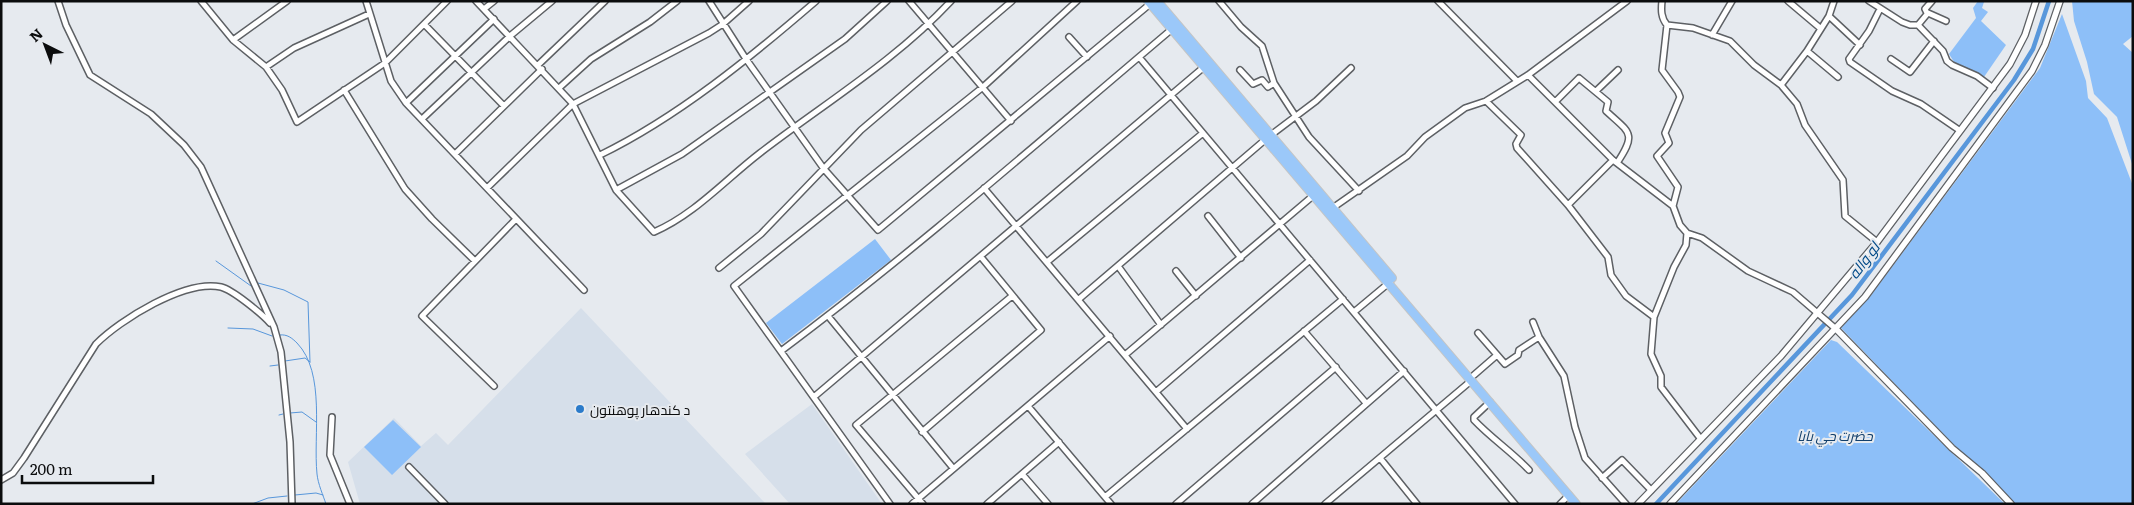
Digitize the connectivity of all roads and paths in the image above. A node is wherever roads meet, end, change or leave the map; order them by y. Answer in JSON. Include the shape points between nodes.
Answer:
{"nodes":[{"id":1,"x":58,"y":1,"type":"edge"},
{"id":2,"x":201,"y":1,"type":"edge"},
{"id":3,"x":288,"y":1,"type":"edge"},
{"id":4,"x":366,"y":1,"type":"edge"},
{"id":5,"x":447,"y":1,"type":"edge"},
{"id":6,"x":476,"y":1,"type":"edge"},
{"id":7,"x":494,"y":1,"type":"edge"},
{"id":8,"x":552,"y":1,"type":"edge"},
{"id":9,"x":605,"y":1,"type":"edge"},
{"id":10,"x":677,"y":1,"type":"edge"},
{"id":11,"x":709,"y":1,"type":"edge"},
{"id":12,"x":749,"y":1,"type":"edge"},
{"id":13,"x":816,"y":1,"type":"edge"},
{"id":14,"x":887,"y":1,"type":"edge"},
{"id":15,"x":909,"y":1,"type":"edge"},
{"id":16,"x":951,"y":1,"type":"edge"},
{"id":17,"x":1012,"y":1,"type":"edge"},
{"id":18,"x":1077,"y":1,"type":"edge"},
{"id":19,"x":1219,"y":1,"type":"edge"},
{"id":20,"x":1438,"y":1,"type":"edge"},
{"id":21,"x":1627,"y":1,"type":"edge"},
{"id":22,"x":1662,"y":1,"type":"edge"},
{"id":23,"x":1732,"y":1,"type":"edge"},
{"id":24,"x":1788,"y":1,"type":"edge"},
{"id":25,"x":1834,"y":1,"type":"edge"},
{"id":26,"x":1869,"y":1,"type":"edge"},
{"id":27,"x":1932,"y":1,"type":"edge"},
{"id":28,"x":2036,"y":1,"type":"edge"},
{"id":29,"x":2060,"y":1,"type":"edge"},
{"id":30,"x":1152,"y":2,"type":"edge"},
{"id":31,"x":484,"y":9,"type":"junction"},
{"id":32,"x":1880,"y":9,"type":"junction"},
{"id":33,"x":1927,"y":13,"type":"junction"},
{"id":34,"x":370,"y":14,"type":"junction"},
{"id":35,"x":1829,"y":16,"type":"junction"},
{"id":36,"x":494,"y":19,"type":"junction"},
{"id":37,"x":1168,"y":19,"type":"junction"},
{"id":38,"x":1946,"y":21,"type":"dead end"},
{"id":39,"x":424,"y":24,"type":"junction"},
{"id":40,"x":724,"y":24,"type":"junction"},
{"id":41,"x":929,"y":24,"type":"junction"},
{"id":42,"x":1667,"y":24,"type":"junction"},
{"id":43,"x":1918,"y":25,"type":"junction"},
{"id":44,"x":1820,"y":28,"type":"junction"},
{"id":45,"x":1172,"y":29,"type":"junction"},
{"id":46,"x":1712,"y":35,"type":"junction"},
{"id":47,"x":510,"y":36,"type":"junction"},
{"id":48,"x":1070,"y":37,"type":"dead end"},
{"id":49,"x":233,"y":40,"type":"junction"},
{"id":50,"x":1934,"y":41,"type":"junction"},
{"id":51,"x":1860,"y":45,"type":"junction"},
{"id":52,"x":1808,"y":52,"type":"junction"},
{"id":53,"x":954,"y":53,"type":"junction"},
{"id":54,"x":456,"y":55,"type":"junction"},
{"id":55,"x":1087,"y":57,"type":"junction"},
{"id":56,"x":1139,"y":57,"type":"junction"},
{"id":57,"x":746,"y":59,"type":"junction"},
{"id":58,"x":1891,"y":59,"type":"dead end"},
{"id":59,"x":385,"y":62,"type":"junction"},
{"id":60,"x":266,"y":66,"type":"junction"},
{"id":61,"x":540,"y":67,"type":"junction"},
{"id":62,"x":1204,"y":67,"type":"junction"},
{"id":63,"x":1351,"y":68,"type":"dead end"},
{"id":64,"x":1240,"y":70,"type":"dead end"},
{"id":65,"x":1618,"y":70,"type":"dead end"},
{"id":66,"x":472,"y":73,"type":"junction"},
{"id":67,"x":1528,"y":75,"type":"junction"},
{"id":68,"x":1838,"y":77,"type":"dead end"},
{"id":69,"x":1517,"y":81,"type":"junction"},
{"id":70,"x":1274,"y":83,"type":"junction"},
{"id":71,"x":1781,"y":85,"type":"junction"},
{"id":72,"x":983,"y":86,"type":"junction"},
{"id":73,"x":559,"y":88,"type":"junction"},
{"id":74,"x":1993,"y":88,"type":"junction"},
{"id":75,"x":344,"y":90,"type":"junction"},
{"id":76,"x":1596,"y":91,"type":"junction"},
{"id":77,"x":769,"y":92,"type":"junction"},
{"id":78,"x":1172,"y":97,"type":"junction"},
{"id":79,"x":1486,"y":101,"type":"junction"},
{"id":80,"x":1555,"y":102,"type":"junction"},
{"id":81,"x":406,"y":103,"type":"junction"},
{"id":82,"x":573,"y":104,"type":"junction"},
{"id":83,"x":504,"y":106,"type":"junction"},
{"id":84,"x":1296,"y":115,"type":"junction"},
{"id":85,"x":422,"y":119,"type":"junction"},
{"id":86,"x":1011,"y":121,"type":"junction"},
{"id":87,"x":795,"y":127,"type":"junction"},
{"id":88,"x":1959,"y":130,"type":"junction"},
{"id":89,"x":1203,"y":133,"type":"junction"},
{"id":90,"x":1269,"y":137,"type":"junction"},
{"id":91,"x":455,"y":154,"type":"junction"},
{"id":92,"x":600,"y":155,"type":"junction"},
{"id":93,"x":1615,"y":161,"type":"junction"},
{"id":94,"x":1233,"y":168,"type":"junction"},
{"id":95,"x":824,"y":169,"type":"junction"},
{"id":96,"x":487,"y":188,"type":"junction"},
{"id":97,"x":984,"y":188,"type":"junction"},
{"id":98,"x":616,"y":190,"type":"junction"},
{"id":99,"x":1359,"y":190,"type":"junction"},
{"id":100,"x":846,"y":194,"type":"junction"},
{"id":101,"x":1314,"y":196,"type":"junction"},
{"id":102,"x":1568,"y":205,"type":"junction"},
{"id":103,"x":1673,"y":206,"type":"junction"},
{"id":104,"x":1334,"y":207,"type":"junction"},
{"id":105,"x":1208,"y":216,"type":"dead end"},
{"id":106,"x":516,"y":219,"type":"junction"},
{"id":107,"x":1280,"y":224,"type":"junction"},
{"id":108,"x":1017,"y":227,"type":"junction"},
{"id":109,"x":1687,"y":232,"type":"junction"},
{"id":110,"x":1877,"y":242,"type":"junction"},
{"id":111,"x":981,"y":257,"type":"junction"},
{"id":112,"x":1241,"y":258,"type":"junction"},
{"id":113,"x":1310,"y":260,"type":"junction"},
{"id":114,"x":475,"y":261,"type":"junction"},
{"id":115,"x":1047,"y":262,"type":"junction"},
{"id":116,"x":1118,"y":266,"type":"junction"},
{"id":117,"x":719,"y":268,"type":"dead end"},
{"id":118,"x":1176,"y":271,"type":"dead end"},
{"id":119,"x":1391,"y":281,"type":"junction"},
{"id":120,"x":584,"y":290,"type":"dead end"},
{"id":121,"x":1012,"y":296,"type":"junction"},
{"id":122,"x":1196,"y":296,"type":"junction"},
{"id":123,"x":1079,"y":299,"type":"junction"},
{"id":124,"x":1343,"y":299,"type":"junction"},
{"id":125,"x":1354,"y":312,"type":"junction"},
{"id":126,"x":1819,"y":313,"type":"junction"},
{"id":127,"x":828,"y":316,"type":"junction"},
{"id":128,"x":1654,"y":317,"type":"junction"},
{"id":129,"x":1533,"y":322,"type":"dead end"},
{"id":130,"x":1161,"y":325,"type":"junction"},
{"id":131,"x":274,"y":327,"type":"junction"},
{"id":132,"x":1834,"y":327,"type":"junction"},
{"id":133,"x":1304,"y":331,"type":"junction"},
{"id":134,"x":1478,"y":333,"type":"dead end"},
{"id":135,"x":1110,"y":336,"type":"junction"},
{"id":136,"x":1539,"y":337,"type":"junction"},
{"id":137,"x":781,"y":351,"type":"junction"},
{"id":138,"x":1125,"y":354,"type":"junction"},
{"id":139,"x":1496,"y":355,"type":"junction"},
{"id":140,"x":861,"y":359,"type":"junction"},
{"id":141,"x":1336,"y":367,"type":"junction"},
{"id":142,"x":1404,"y":371,"type":"junction"},
{"id":143,"x":1473,"y":377,"type":"junction"},
{"id":144,"x":494,"y":386,"type":"dead end"},
{"id":145,"x":1157,"y":391,"type":"junction"},
{"id":146,"x":892,"y":395,"type":"junction"},
{"id":147,"x":815,"y":396,"type":"junction"},
{"id":148,"x":1490,"y":402,"type":"junction"},
{"id":149,"x":1366,"y":403,"type":"junction"},
{"id":150,"x":1028,"y":406,"type":"junction"},
{"id":151,"x":1437,"y":409,"type":"junction"},
{"id":152,"x":332,"y":417,"type":"dead end"},
{"id":153,"x":1187,"y":429,"type":"junction"},
{"id":154,"x":922,"y":432,"type":"junction"},
{"id":155,"x":1700,"y":438,"type":"junction"},
{"id":156,"x":1059,"y":442,"type":"junction"},
{"id":157,"x":1380,"y":458,"type":"junction"},
{"id":158,"x":408,"y":467,"type":"dead end"},
{"id":159,"x":953,"y":468,"type":"junction"},
{"id":160,"x":1529,"y":470,"type":"dead end"},
{"id":161,"x":1022,"y":474,"type":"junction"},
{"id":162,"x":1602,"y":478,"type":"junction"},
{"id":163,"x":1,"y":480,"type":"edge"},
{"id":164,"x":1651,"y":490,"type":"junction"},
{"id":165,"x":1569,"y":495,"type":"junction"},
{"id":166,"x":1105,"y":497,"type":"junction"},
{"id":167,"x":918,"y":498,"type":"junction"},
{"id":168,"x":292,"y":504,"type":"edge"},
{"id":169,"x":350,"y":504,"type":"edge"},
{"id":170,"x":445,"y":504,"type":"edge"},
{"id":171,"x":890,"y":504,"type":"edge"},
{"id":172,"x":912,"y":504,"type":"edge"},
{"id":173,"x":923,"y":504,"type":"edge"},
{"id":174,"x":988,"y":504,"type":"edge"},
{"id":175,"x":1048,"y":504,"type":"edge"},
{"id":176,"x":1111,"y":504,"type":"edge"},
{"id":177,"x":1176,"y":504,"type":"edge"},
{"id":178,"x":1252,"y":504,"type":"edge"},
{"id":179,"x":1325,"y":504,"type":"edge"},
{"id":180,"x":1417,"y":504,"type":"edge"},
{"id":181,"x":1515,"y":504,"type":"edge"},
{"id":182,"x":1560,"y":504,"type":"edge"},
{"id":183,"x":1576,"y":504,"type":"edge"},
{"id":184,"x":1582,"y":504,"type":"edge"},
{"id":185,"x":1626,"y":504,"type":"edge"},
{"id":186,"x":1638,"y":504,"type":"edge"},
{"id":187,"x":1670,"y":504,"type":"edge"},
{"id":188,"x":2011,"y":504,"type":"edge"}],
"edges":[{"from":1,"to":131,"type":"street","via":[[90,76],[152,114],[184,144],[201,167]]},
{"from":2,"to":49,"type":"street"},
{"from":3,"to":49,"type":"street"},
{"from":4,"to":34,"type":"street"},
{"from":5,"to":39,"type":"street"},
{"from":6,"to":31,"type":"street"},
{"from":7,"to":31,"type":"street"},
{"from":8,"to":47,"type":"street"},
{"from":9,"to":61,"type":"street"},
{"from":10,"to":73,"type":"street","via":[[590,59]]},
{"from":11,"to":40,"type":"street"},
{"from":12,"to":40,"type":"street"},
{"from":13,"to":57,"type":"street"},
{"from":14,"to":77,"type":"street","via":[[845,39]]},
{"from":15,"to":41,"type":"street"},
{"from":16,"to":41,"type":"street"},
{"from":17,"to":53,"type":"street"},
{"from":18,"to":72,"type":"street"},
{"from":19,"to":70,"type":"street","via":[[1262,46]]},
{"from":20,"to":69,"type":"street"},
{"from":21,"to":67,"type":"street"},
{"from":22,"to":42,"type":"street","via":[[1663,20]]},
{"from":23,"to":46,"type":"street"},
{"from":24,"to":44,"type":"street"},
{"from":25,"to":35,"type":"street"},
{"from":26,"to":32,"type":"street"},
{"from":27,"to":33,"type":"street","via":[[1925,9]]},
{"from":28,"to":74,"type":"street","via":[[2018,51]]},
{"from":29,"to":132,"type":"street","via":[[2032,71],[1865,297]]},
{"from":30,"to":37,"type":"main road"},
{"from":30,"to":55,"type":"street"},
{"from":31,"to":36,"type":"street"},
{"from":32,"to":43,"type":"street","via":[[1910,25]]},
{"from":32,"to":51,"type":"street"},
{"from":33,"to":38,"type":"street"},
{"from":33,"to":43,"type":"street"},
{"from":34,"to":59,"type":"street"},
{"from":34,"to":60,"type":"street","via":[[294,48]]},
{"from":35,"to":44,"type":"street"},
{"from":35,"to":51,"type":"street"},
{"from":36,"to":47,"type":"street"},
{"from":36,"to":54,"type":"street"},
{"from":37,"to":45,"type":"main road"},
{"from":37,"to":90,"type":"main road"},
{"from":39,"to":54,"type":"street"},
{"from":39,"to":59,"type":"street"},
{"from":40,"to":57,"type":"street"},
{"from":40,"to":82,"type":"street"},
{"from":41,"to":53,"type":"street"},
{"from":41,"to":87,"type":"street","via":[[881,66]]},
{"from":42,"to":46,"type":"street"},
{"from":42,"to":103,"type":"street","via":[[1662,70],[1680,97],[1665,133],[1669,143],[1657,156],[1678,188]]},
{"from":43,"to":50,"type":"street"},
{"from":44,"to":52,"type":"street"},
{"from":45,"to":56,"type":"street"},
{"from":45,"to":62,"type":"main road"},
{"from":46,"to":71,"type":"street","via":[[1730,41]]},
{"from":47,"to":61,"type":"street"},
{"from":47,"to":66,"type":"street"},
{"from":48,"to":55,"type":"street"},
{"from":49,"to":60,"type":"street"},
{"from":50,"to":58,"type":"street","via":[[1910,72]]},
{"from":50,"to":74,"type":"street","via":[[1952,65],[1977,76]]},
{"from":51,"to":88,"type":"street","via":[[1849,60],[1854,66]]},
{"from":52,"to":68,"type":"street"},
{"from":52,"to":71,"type":"street"},
{"from":53,"to":72,"type":"street"},
{"from":53,"to":95,"type":"street","via":[[861,130]]},
{"from":54,"to":66,"type":"street"},
{"from":54,"to":81,"type":"street"},
{"from":55,"to":86,"type":"street"},
{"from":56,"to":78,"type":"street"},
{"from":56,"to":97,"type":"street"},
{"from":57,"to":77,"type":"street"},
{"from":57,"to":92,"type":"street","via":[[655,125]]},
{"from":59,"to":75,"type":"street"},
{"from":59,"to":81,"type":"street","via":[[390,81]]},
{"from":60,"to":75,"type":"street","via":[[297,122]]},
{"from":61,"to":73,"type":"street"},
{"from":61,"to":83,"type":"street"},
{"from":62,"to":78,"type":"street"},
{"from":62,"to":90,"type":"main road"},
{"from":63,"to":84,"type":"street"},
{"from":64,"to":70,"type":"street","via":[[1253,84],[1262,80],[1268,87]]},
{"from":65,"to":76,"type":"street"},
{"from":66,"to":83,"type":"street"},
{"from":66,"to":85,"type":"street"},
{"from":67,"to":69,"type":"street"},
{"from":67,"to":80,"type":"street"},
{"from":69,"to":79,"type":"street"},
{"from":70,"to":84,"type":"street"},
{"from":71,"to":110,"type":"street","via":[[1844,180],[1845,216]]},
{"from":72,"to":86,"type":"street"},
{"from":72,"to":100,"type":"street"},
{"from":73,"to":82,"type":"street"},
{"from":74,"to":88,"type":"street"},
{"from":75,"to":114,"type":"street","via":[[405,189]]},
{"from":76,"to":80,"type":"street","via":[[1577,78]]},
{"from":76,"to":93,"type":"street","via":[[1608,102],[1606,110],[1630,137],[1629,144]]},
{"from":77,"to":87,"type":"street"},
{"from":77,"to":98,"type":"street","via":[[682,154]]},
{"from":78,"to":89,"type":"street"},
{"from":78,"to":108,"type":"street"},
{"from":79,"to":99,"type":"street","via":[[1465,108]]},
{"from":79,"to":102,"type":"street","via":[[1521,135],[1517,148]]},
{"from":80,"to":93,"type":"street"},
{"from":81,"to":85,"type":"street"},
{"from":82,"to":92,"type":"street"},
{"from":82,"to":96,"type":"street"},
{"from":83,"to":91,"type":"street"},
{"from":84,"to":90,"type":"street"},
{"from":84,"to":99,"type":"street","via":[[1308,137]]},
{"from":85,"to":91,"type":"street"},
{"from":86,"to":100,"type":"street","via":[[878,230]]},
{"from":87,"to":95,"type":"street"},
{"from":87,"to":98,"type":"street","via":[[673,224],[654,232]]},
{"from":88,"to":110,"type":"street"},
{"from":89,"to":94,"type":"street"},
{"from":89,"to":115,"type":"street"},
{"from":90,"to":94,"type":"street"},
{"from":90,"to":101,"type":"main road"},
{"from":90,"to":104,"type":"main road"},
{"from":91,"to":96,"type":"street"},
{"from":92,"to":98,"type":"street"},
{"from":93,"to":102,"type":"street"},
{"from":93,"to":103,"type":"street"},
{"from":94,"to":107,"type":"street"},
{"from":94,"to":116,"type":"street"},
{"from":95,"to":100,"type":"street"},
{"from":95,"to":117,"type":"street","via":[[761,234]]},
{"from":96,"to":106,"type":"street"},
{"from":97,"to":108,"type":"street"},
{"from":97,"to":127,"type":"street"},
{"from":99,"to":104,"type":"street"},
{"from":100,"to":137,"type":"street","via":[[734,286]]},
{"from":101,"to":107,"type":"street"},
{"from":101,"to":119,"type":"main road"},
{"from":102,"to":128,"type":"street","via":[[1608,257],[1610,275],[1626,296]]},
{"from":103,"to":109,"type":"street","via":[[1680,225]]},
{"from":104,"to":119,"type":"main road"},
{"from":105,"to":112,"type":"street"},
{"from":106,"to":114,"type":"street"},
{"from":106,"to":120,"type":"street"},
{"from":107,"to":112,"type":"street"},
{"from":107,"to":113,"type":"street"},
{"from":108,"to":111,"type":"street"},
{"from":108,"to":115,"type":"street"},
{"from":109,"to":126,"type":"street","via":[[1702,238],[1748,271],[1793,292]]},
{"from":109,"to":128,"type":"street","via":[[1686,245]]},
{"from":110,"to":126,"type":"street"},
{"from":111,"to":121,"type":"street"},
{"from":111,"to":140,"type":"street"},
{"from":112,"to":122,"type":"street"},
{"from":113,"to":124,"type":"street"},
{"from":113,"to":145,"type":"street"},
{"from":114,"to":144,"type":"street","via":[[422,316]]},
{"from":115,"to":123,"type":"street"},
{"from":116,"to":123,"type":"street"},
{"from":116,"to":130,"type":"street"},
{"from":118,"to":122,"type":"street"},
{"from":119,"to":125,"type":"street"},
{"from":119,"to":143,"type":"main road"},
{"from":121,"to":146,"type":"street"},
{"from":121,"to":154,"type":"street","via":[[1041,330]]},
{"from":122,"to":130,"type":"street"},
{"from":123,"to":135,"type":"street"},
{"from":124,"to":125,"type":"street"},
{"from":124,"to":133,"type":"street"},
{"from":125,"to":142,"type":"street"},
{"from":126,"to":132,"type":"street"},
{"from":126,"to":155,"type":"street"},
{"from":127,"to":137,"type":"street"},
{"from":127,"to":140,"type":"street"},
{"from":128,"to":155,"type":"street","via":[[1651,354],[1661,387]]},
{"from":129,"to":136,"type":"street"},
{"from":130,"to":138,"type":"street"},
{"from":131,"to":163,"type":"street","via":[[259,312],[222,287],[178,293],[134,316],[110,330],[96,344],[24,458],[13,473]]},
{"from":131,"to":168,"type":"street","via":[[290,442]]},
{"from":132,"to":187,"type":"street"},
{"from":132,"to":188,"type":"street"},
{"from":133,"to":141,"type":"street"},
{"from":133,"to":153,"type":"street"},
{"from":134,"to":139,"type":"street"},
{"from":135,"to":138,"type":"street"},
{"from":135,"to":150,"type":"street"},
{"from":136,"to":139,"type":"street","via":[[1505,364]]},
{"from":136,"to":162,"type":"street","via":[[1564,376],[1574,427],[1585,458]]},
{"from":137,"to":147,"type":"street"},
{"from":138,"to":145,"type":"street"},
{"from":139,"to":143,"type":"street"},
{"from":140,"to":146,"type":"street"},
{"from":140,"to":147,"type":"street"},
{"from":141,"to":149,"type":"street"},
{"from":141,"to":177,"type":"street"},
{"from":142,"to":149,"type":"street"},
{"from":142,"to":151,"type":"street"},
{"from":143,"to":148,"type":"main road"},
{"from":143,"to":151,"type":"street"},
{"from":143,"to":184,"type":"main road"},
{"from":145,"to":153,"type":"street"},
{"from":146,"to":154,"type":"street"},
{"from":146,"to":167,"type":"street","via":[[856,425]]},
{"from":147,"to":171,"type":"street"},
{"from":148,"to":160,"type":"street","via":[[1474,420]]},
{"from":148,"to":165,"type":"main road"},
{"from":149,"to":178,"type":"street"},
{"from":150,"to":156,"type":"street"},
{"from":150,"to":159,"type":"street"},
{"from":151,"to":157,"type":"street"},
{"from":151,"to":181,"type":"street"},
{"from":152,"to":169,"type":"street","via":[[330,455]]},
{"from":153,"to":166,"type":"street"},
{"from":154,"to":159,"type":"street"},
{"from":155,"to":164,"type":"street"},
{"from":156,"to":161,"type":"street"},
{"from":156,"to":166,"type":"street"},
{"from":157,"to":179,"type":"street"},
{"from":157,"to":180,"type":"street"},
{"from":158,"to":170,"type":"street"},
{"from":159,"to":167,"type":"street"},
{"from":161,"to":174,"type":"street"},
{"from":161,"to":175,"type":"street"},
{"from":162,"to":164,"type":"street","via":[[1622,460]]},
{"from":162,"to":185,"type":"street"},
{"from":164,"to":186,"type":"street"},
{"from":165,"to":182,"type":"street"},
{"from":165,"to":183,"type":"main road"},
{"from":166,"to":176,"type":"street"},
{"from":167,"to":172,"type":"street"},
{"from":167,"to":173,"type":"street"}]}
